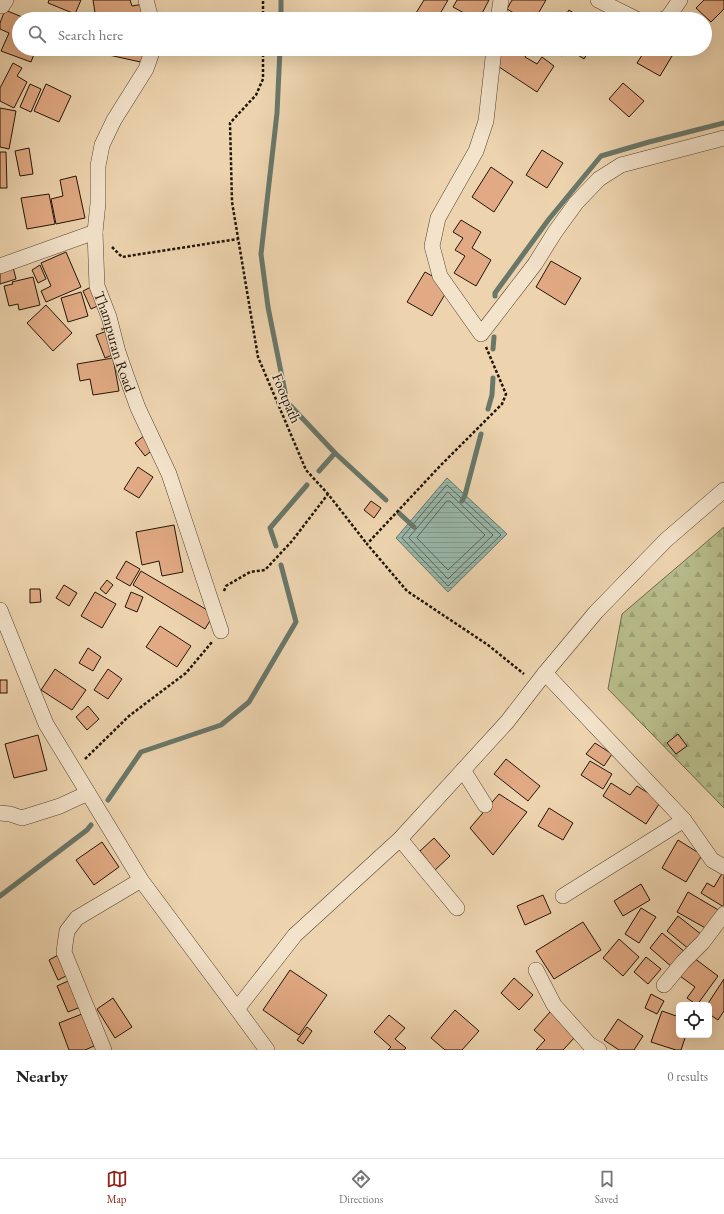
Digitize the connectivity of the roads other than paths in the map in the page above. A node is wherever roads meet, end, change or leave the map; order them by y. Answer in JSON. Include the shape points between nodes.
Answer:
{"nodes":[{"id":1,"x":6,"y":0,"type":"edge"},
{"id":2,"x":146,"y":0,"type":"edge"},
{"id":3,"x":501,"y":0,"type":"edge"},
{"id":4,"x":598,"y":0,"type":"edge"},
{"id":5,"x":680,"y":0,"type":"edge"},
{"id":6,"x":0,"y":5,"type":"edge"},
{"id":7,"x":149,"y":12,"type":"edge"},
{"id":8,"x":499,"y":12,"type":"edge"},
{"id":9,"x":622,"y":12,"type":"edge"},
{"id":10,"x":672,"y":12,"type":"edge"},
{"id":11,"x":151,"y":56,"type":"edge"},
{"id":12,"x":493,"y":56,"type":"edge"},
{"id":13,"x":724,"y":138,"type":"edge"},
{"id":14,"x":95,"y":232,"type":"junction"},
{"id":15,"x":0,"y":266,"type":"edge"},
{"id":16,"x":724,"y":490,"type":"edge"},
{"id":17,"x":0,"y":610,"type":"edge"},
{"id":18,"x":221,"y":631,"type":"dead end"},
{"id":19,"x":541,"y":678,"type":"junction"},
{"id":20,"x":463,"y":770,"type":"junction"},
{"id":21,"x":88,"y":793,"type":"junction"},
{"id":22,"x":485,"y":805,"type":"dead end"},
{"id":23,"x":0,"y":813,"type":"edge"},
{"id":24,"x":684,"y":820,"type":"junction"},
{"id":25,"x":400,"y":839,"type":"junction"},
{"id":26,"x":724,"y":867,"type":"edge"},
{"id":27,"x":141,"y":880,"type":"junction"},
{"id":28,"x":563,"y":896,"type":"dead end"},
{"id":29,"x":457,"y":908,"type":"dead end"},
{"id":30,"x":724,"y":914,"type":"edge"},
{"id":31,"x":536,"y":970,"type":"dead end"},
{"id":32,"x":664,"y":985,"type":"dead end"},
{"id":33,"x":237,"y":1009,"type":"junction"},
{"id":34,"x":104,"y":1050,"type":"edge"},
{"id":35,"x":267,"y":1050,"type":"edge"},
{"id":36,"x":599,"y":1050,"type":"edge"}],
"edges":[{"from":1,"to":6,"type":"street","via":[[2,6]]},
{"from":2,"to":7,"type":"street"},
{"from":3,"to":8,"type":"street"},
{"from":4,"to":9,"type":"street"},
{"from":5,"to":10,"type":"street"},
{"from":11,"to":14,"type":"street","name":"Thampuran Road","via":[[146,69],[114,120],[102,145],[98,166]]},
{"from":12,"to":13,"type":"street","via":[[486,121],[476,151],[438,218],[432,246],[440,276],[481,334],[535,264],[576,203],[599,179],[621,165]]},
{"from":14,"to":15,"type":"street"},
{"from":14,"to":18,"type":"street","name":"Thampuran Road","via":[[98,286],[118,352],[138,408],[169,474]]},
{"from":16,"to":19,"type":"street","via":[[666,540],[596,612]]},
{"from":17,"to":21,"type":"street","via":[[46,724]]},
{"from":19,"to":20,"type":"street","via":[[507,722]]},
{"from":19,"to":24,"type":"street"},
{"from":20,"to":22,"type":"street"},
{"from":20,"to":25,"type":"street"},
{"from":21,"to":23,"type":"street","via":[[60,806],[22,818]]},
{"from":21,"to":27,"type":"street"},
{"from":24,"to":26,"type":"street","via":[[712,860]]},
{"from":24,"to":28,"type":"street"},
{"from":25,"to":29,"type":"street"},
{"from":25,"to":33,"type":"street","via":[[295,935]]},
{"from":27,"to":33,"type":"street"},
{"from":27,"to":34,"type":"street","via":[[77,918],[67,930],[64,952]]},
{"from":30,"to":32,"type":"street","via":[[703,942]]},
{"from":31,"to":36,"type":"street","via":[[554,1005],[589,1044]]},
{"from":33,"to":35,"type":"street"}]}
